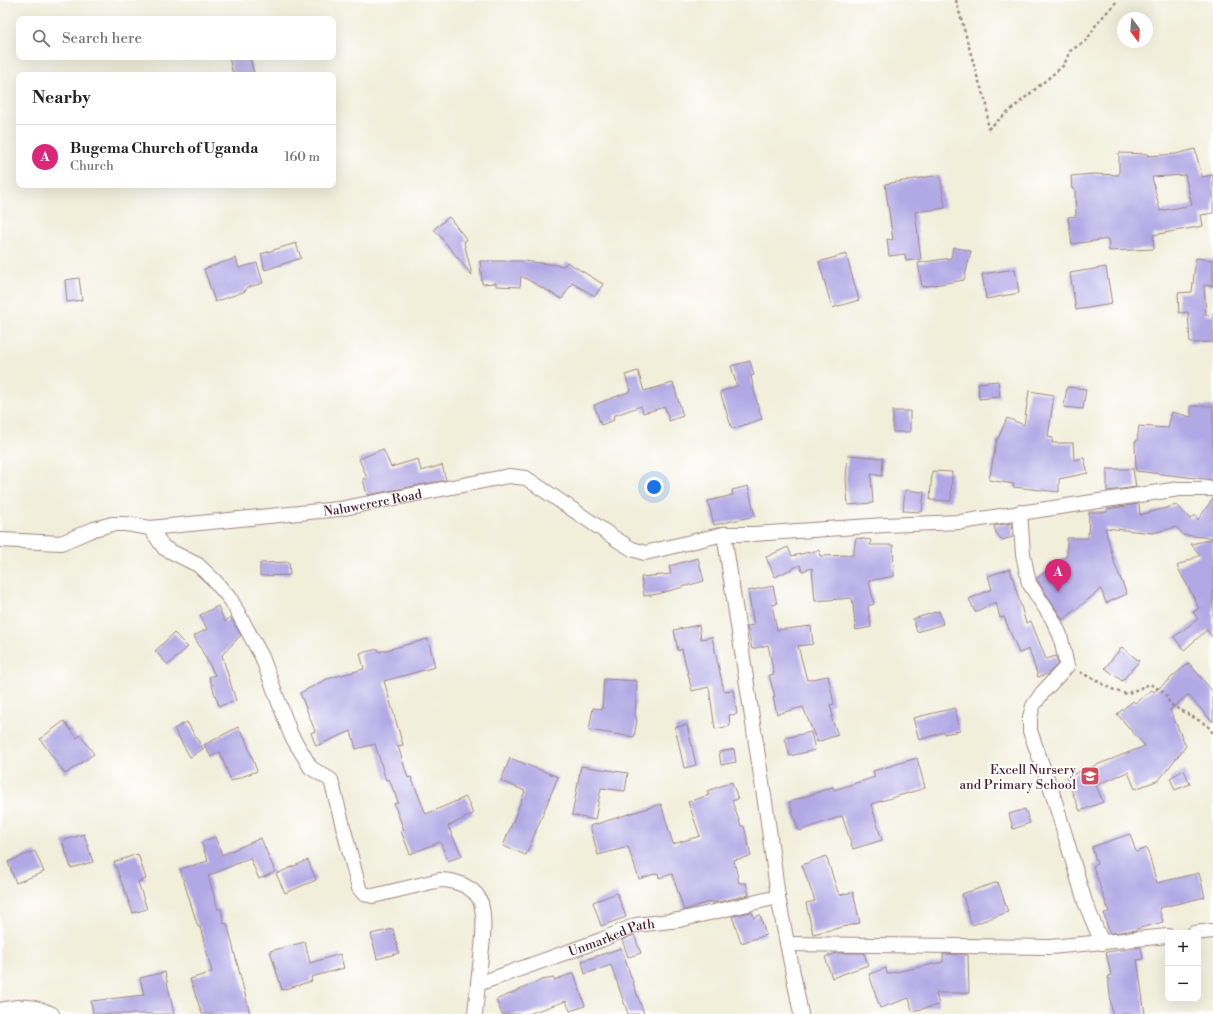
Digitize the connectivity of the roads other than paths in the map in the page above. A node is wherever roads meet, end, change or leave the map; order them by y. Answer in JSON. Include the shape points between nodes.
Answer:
{"nodes":[{"id":1,"x":1213,"y":489,"type":"edge"},
{"id":2,"x":1020,"y":512,"type":"junction"},
{"id":3,"x":150,"y":528,"type":"junction"},
{"id":4,"x":724,"y":534,"type":"junction"},
{"id":5,"x":0,"y":540,"type":"edge"},
{"id":6,"x":778,"y":897,"type":"junction"},
{"id":7,"x":1213,"y":931,"type":"edge"},
{"id":8,"x":1201,"y":932,"type":"edge"},
{"id":9,"x":1165,"y":936,"type":"edge"},
{"id":10,"x":1102,"y":943,"type":"junction"},
{"id":11,"x":788,"y":944,"type":"junction"},
{"id":12,"x":478,"y":984,"type":"junction"},
{"id":13,"x":0,"y":1010,"type":"edge"},
{"id":14,"x":52,"y":1014,"type":"edge"},
{"id":15,"x":475,"y":1014,"type":"edge"},
{"id":16,"x":801,"y":1014,"type":"edge"}],
"edges":[{"from":1,"to":2,"type":"street","name":"Naluwerere Road","via":[[1179,489]]},
{"from":2,"to":4,"type":"street","name":"Naluwerere Road","via":[[960,522]]},
{"from":2,"to":10,"type":"street","via":[[1023,554],[1029,583],[1060,634],[1067,666],[1033,706],[1030,731],[1054,798],[1085,902]]},
{"from":3,"to":4,"type":"street","name":"Naluwerere Road","via":[[339,509],[509,476],[526,478],[638,551],[646,552]]},
{"from":3,"to":5,"type":"street","name":"Naluwerere Road","via":[[112,524],[61,543]]},
{"from":3,"to":12,"type":"street","via":[[164,548],[198,565],[231,600],[262,657],[291,735],[311,768],[331,780],[359,888],[364,894],[373,896],[440,880],[452,880],[467,887],[480,902],[483,920]]},
{"from":4,"to":6,"type":"street"},
{"from":6,"to":11,"type":"street"},
{"from":6,"to":12,"type":"street","name":"Unmarked Path","via":[[678,920],[636,925]]},
{"from":7,"to":8,"type":"street"},
{"from":9,"to":10,"type":"street"},
{"from":10,"to":11,"type":"street","via":[[1050,947]]},
{"from":11,"to":16,"type":"street"},
{"from":12,"to":15,"type":"street"},
{"from":13,"to":14,"type":"street","via":[[32,1006]]}]}
